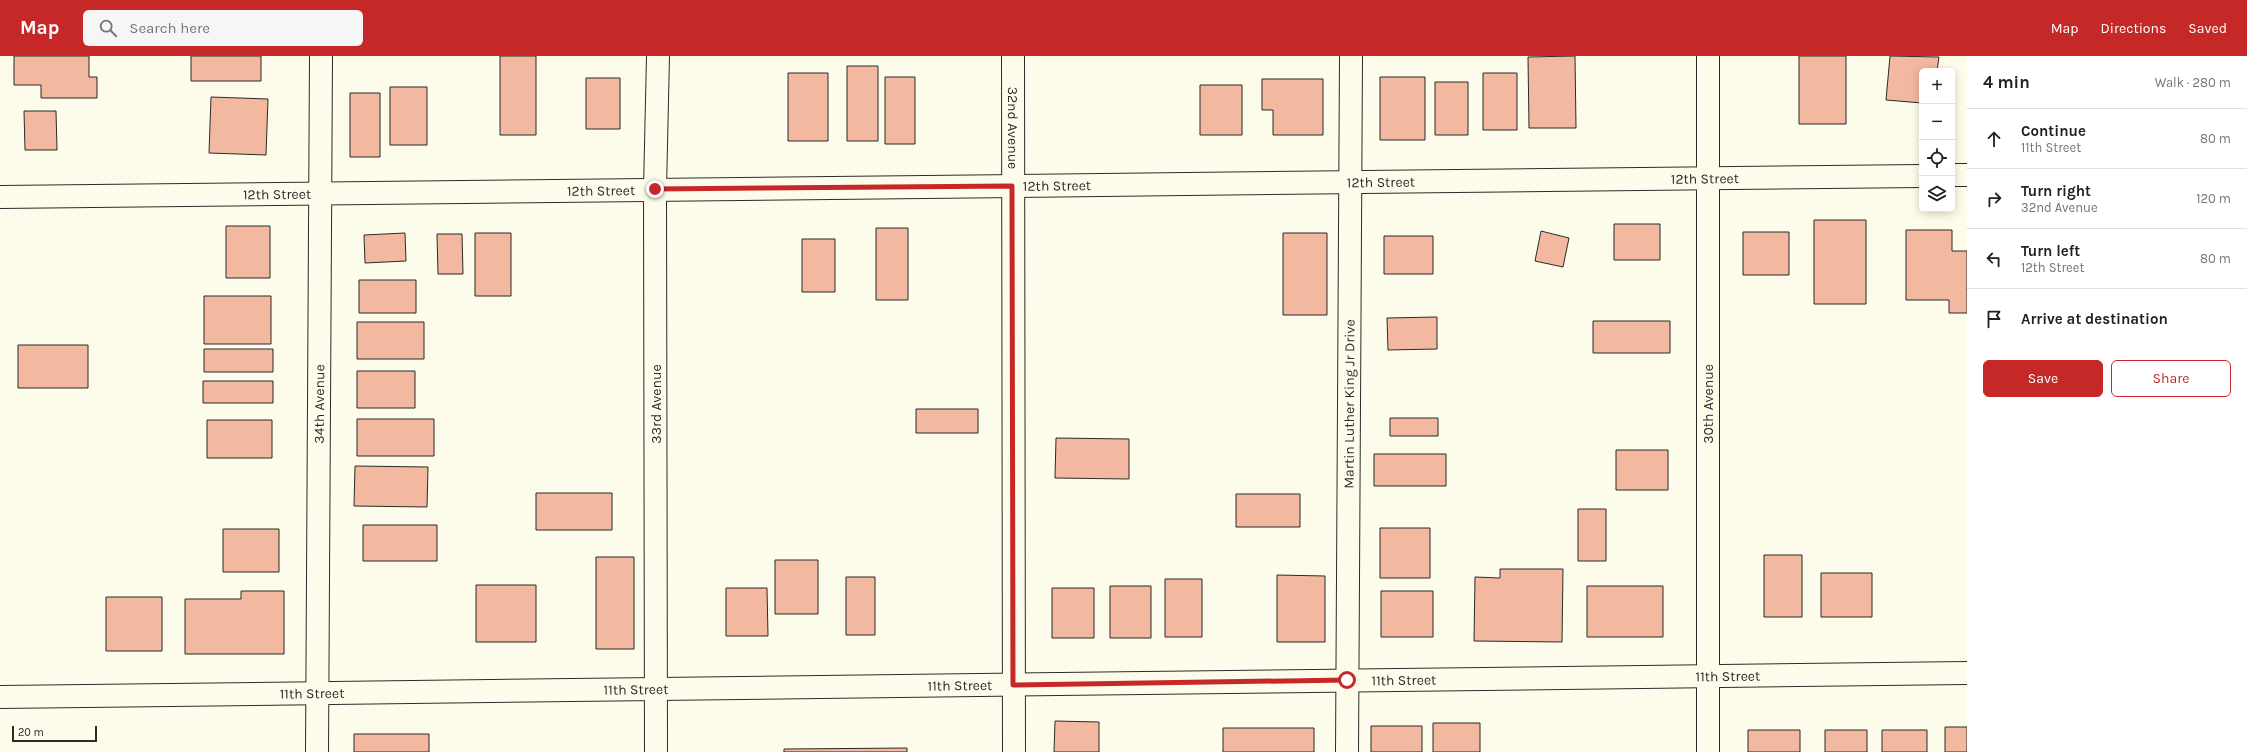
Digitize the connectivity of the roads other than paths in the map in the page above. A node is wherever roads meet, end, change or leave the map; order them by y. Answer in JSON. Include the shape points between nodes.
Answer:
{"nodes":[{"id":1,"x":321,"y":56,"type":"edge"},
{"id":2,"x":658,"y":56,"type":"edge"},
{"id":3,"x":1013,"y":56,"type":"edge"},
{"id":4,"x":1351,"y":56,"type":"edge"},
{"id":5,"x":1708,"y":56,"type":"edge"},
{"id":6,"x":1955,"y":175,"type":"edge"},
{"id":7,"x":1967,"y":175,"type":"edge"},
{"id":8,"x":1919,"y":176,"type":"edge"},
{"id":9,"x":1708,"y":178,"type":"junction"},
{"id":10,"x":1350,"y":182,"type":"junction"},
{"id":11,"x":1012,"y":186,"type":"junction"},
{"id":12,"x":655,"y":189,"type":"junction"},
{"id":13,"x":321,"y":193,"type":"junction"},
{"id":14,"x":0,"y":197,"type":"edge"},
{"id":15,"x":1967,"y":672,"type":"edge"},
{"id":16,"x":1708,"y":676,"type":"junction"},
{"id":17,"x":1347,"y":680,"type":"junction"},
{"id":18,"x":1013,"y":685,"type":"junction"},
{"id":19,"x":657,"y":689,"type":"junction"},
{"id":20,"x":318,"y":693,"type":"junction"},
{"id":21,"x":0,"y":697,"type":"edge"},
{"id":22,"x":317,"y":752,"type":"edge"},
{"id":23,"x":656,"y":752,"type":"edge"},
{"id":24,"x":1014,"y":752,"type":"edge"},
{"id":25,"x":1347,"y":752,"type":"edge"},
{"id":26,"x":1708,"y":752,"type":"edge"}],
"edges":[{"from":1,"to":13,"type":"street","name":"34th Avenue"},
{"from":2,"to":12,"type":"street","name":"33rd Avenue"},
{"from":3,"to":11,"type":"street","name":"32nd Avenue"},
{"from":4,"to":10,"type":"street","name":"Martin Luther King Jr Drive"},
{"from":5,"to":9,"type":"street","name":"30th Avenue"},
{"from":6,"to":7,"type":"street"},
{"from":8,"to":9,"type":"street","name":"12th Street"},
{"from":9,"to":10,"type":"street","name":"12th Street"},
{"from":9,"to":16,"type":"street","name":"30th Avenue"},
{"from":10,"to":11,"type":"street","name":"12th Street"},
{"from":10,"to":17,"type":"street","name":"Martin Luther King Jr Drive"},
{"from":11,"to":12,"type":"street","name":"12th Street"},
{"from":11,"to":18,"type":"street","name":"32nd Avenue"},
{"from":12,"to":13,"type":"street","name":"12th Street"},
{"from":12,"to":19,"type":"street","name":"33rd Avenue"},
{"from":13,"to":14,"type":"street","name":"12th Street"},
{"from":13,"to":20,"type":"street","name":"34th Avenue"},
{"from":15,"to":16,"type":"street","name":"11th Street"},
{"from":16,"to":17,"type":"street","name":"11th Street"},
{"from":16,"to":26,"type":"street","name":"30th Avenue"},
{"from":17,"to":18,"type":"street","name":"11th Street"},
{"from":17,"to":25,"type":"street","name":"Martin Luther King Jr Drive"},
{"from":18,"to":19,"type":"street","name":"11th Street"},
{"from":18,"to":24,"type":"street","name":"32nd Avenue"},
{"from":19,"to":20,"type":"street","name":"11th Street"},
{"from":19,"to":23,"type":"street","name":"33rd Avenue"},
{"from":20,"to":21,"type":"street","name":"11th Street"},
{"from":20,"to":22,"type":"street","name":"34th Avenue"}]}
